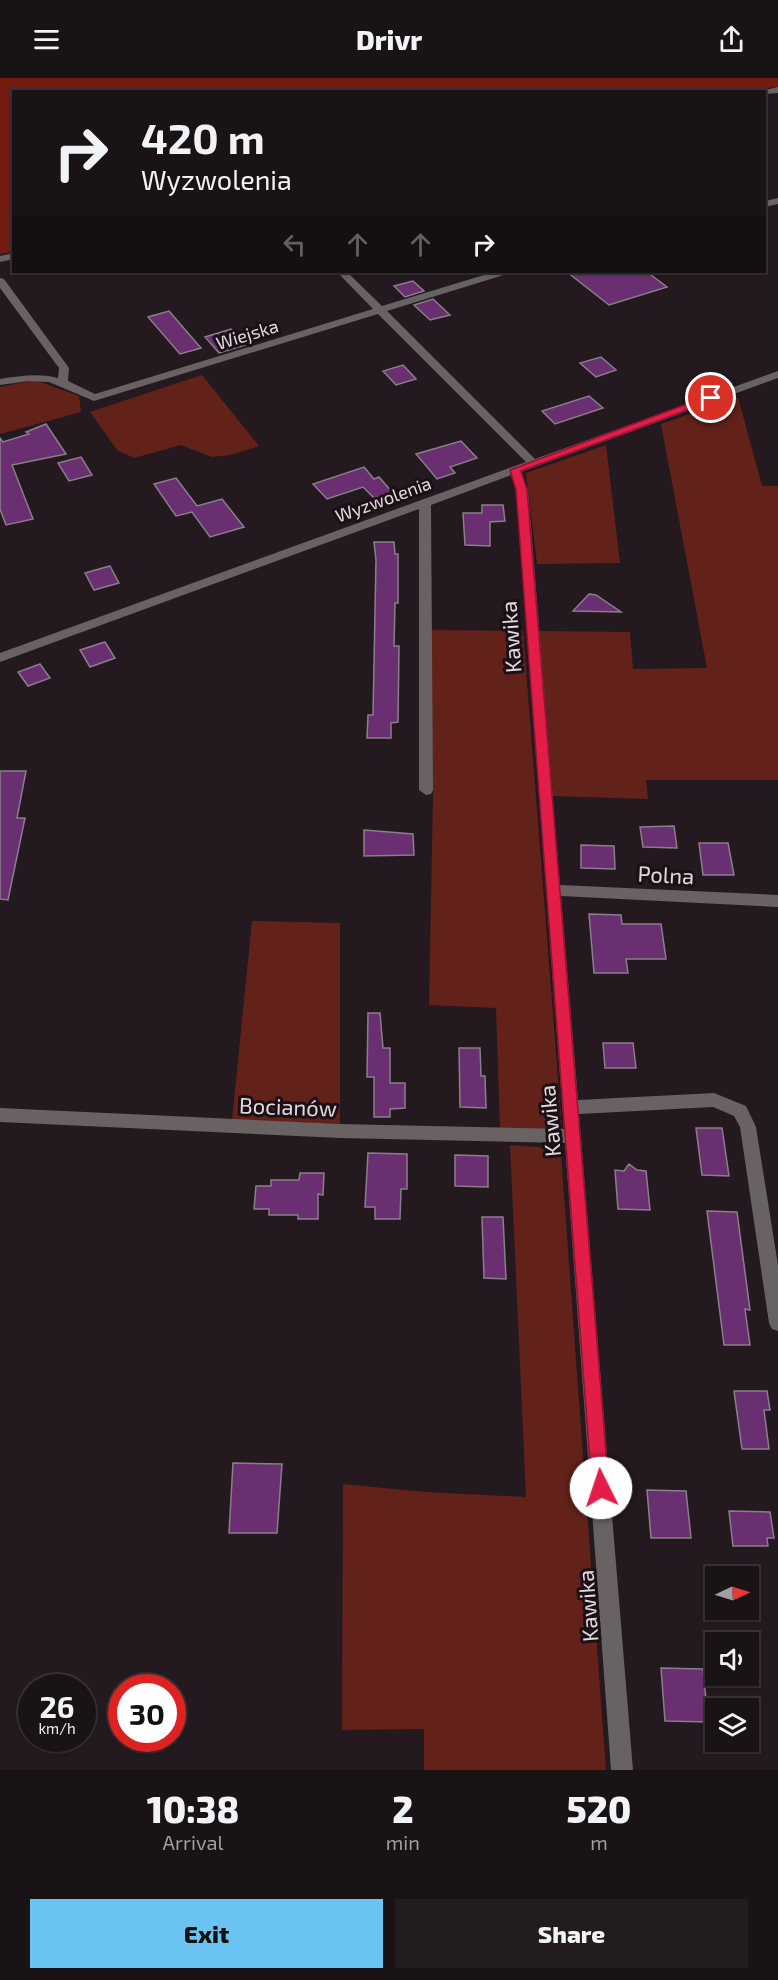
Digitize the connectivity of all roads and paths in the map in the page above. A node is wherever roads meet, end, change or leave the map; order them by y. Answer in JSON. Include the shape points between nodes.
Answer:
{"nodes":[{"id":1,"x":343,"y":273,"type":"edge"},
{"id":2,"x":500,"y":273,"type":"edge"},
{"id":3,"x":0,"y":281,"type":"edge"},
{"id":4,"x":381,"y":311,"type":"junction"},
{"id":5,"x":778,"y":374,"type":"edge"},
{"id":6,"x":0,"y":382,"type":"edge"},
{"id":7,"x":63,"y":382,"type":"junction"},
{"id":8,"x":533,"y":463,"type":"junction"},
{"id":9,"x":515,"y":470,"type":"junction"},
{"id":10,"x":425,"y":503,"type":"junction"},
{"id":11,"x":0,"y":658,"type":"edge"},
{"id":12,"x":426,"y":790,"type":"dead end"},
{"id":13,"x":552,"y":890,"type":"junction"},
{"id":14,"x":778,"y":901,"type":"edge"},
{"id":15,"x":571,"y":1107,"type":"junction"},
{"id":16,"x":0,"y":1115,"type":"edge"},
{"id":17,"x":573,"y":1136,"type":"junction"},
{"id":18,"x":778,"y":1323,"type":"edge"},
{"id":19,"x":622,"y":1770,"type":"edge"}],
"edges":[{"from":1,"to":4,"type":"street"},
{"from":2,"to":4,"type":"street","name":"Wiejska"},
{"from":3,"to":7,"type":"street","via":[[64,368]]},
{"from":4,"to":7,"type":"street","name":"Wiejska","via":[[94,398]]},
{"from":4,"to":8,"type":"street"},
{"from":5,"to":8,"type":"street","name":"Wyzwolenia"},
{"from":6,"to":7,"type":"street","name":"Wiejska","via":[[38,376]]},
{"from":8,"to":9,"type":"street","name":"Wyzwolenia"},
{"from":9,"to":10,"type":"street","name":"Wyzwolenia"},
{"from":9,"to":13,"type":"street","name":"Kawika","via":[[522,490]]},
{"from":10,"to":11,"type":"street","name":"Wyzwolenia"},
{"from":10,"to":12,"type":"street"},
{"from":13,"to":14,"type":"street","name":"Polna"},
{"from":13,"to":15,"type":"street","name":"Kawika"},
{"from":15,"to":17,"type":"street","name":"Kawika"},
{"from":15,"to":18,"type":"street","via":[[714,1100],[740,1111],[748,1127]]},
{"from":16,"to":17,"type":"street","name":"Bocianów","via":[[340,1131]]},
{"from":17,"to":19,"type":"street","name":"Kawika"}]}
